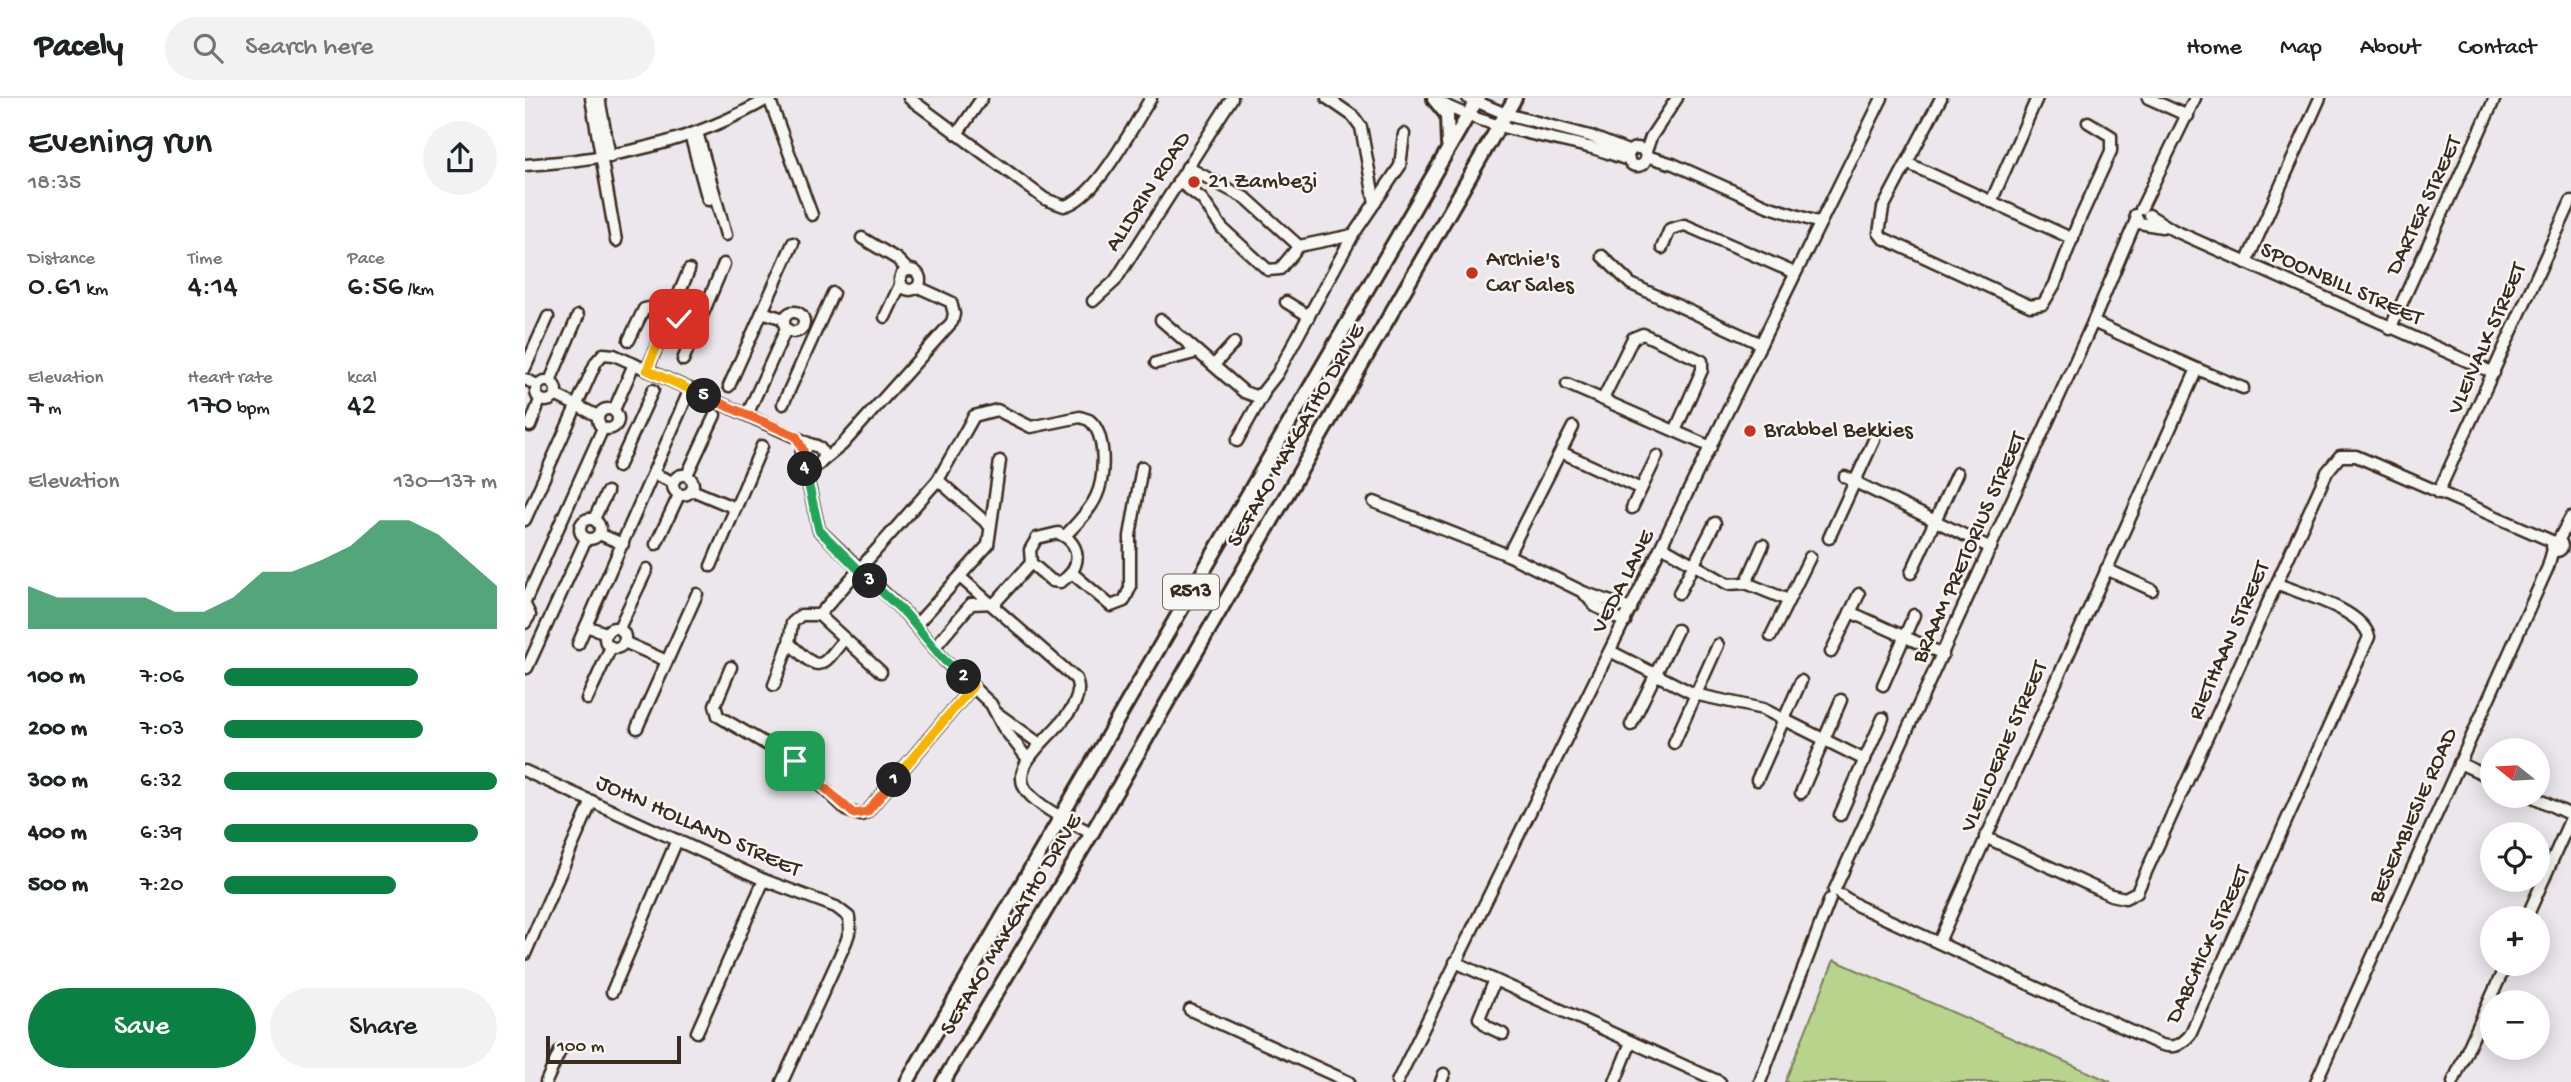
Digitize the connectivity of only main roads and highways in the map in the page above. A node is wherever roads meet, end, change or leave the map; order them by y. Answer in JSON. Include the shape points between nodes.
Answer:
{"nodes":[{"id":1,"x":1515,"y":98,"type":"edge"},
{"id":2,"x":1434,"y":99,"type":"edge"},
{"id":3,"x":1474,"y":100,"type":"edge"},
{"id":4,"x":1442,"y":160,"type":"junction"},
{"id":5,"x":907,"y":1082,"type":"edge"},
{"id":6,"x":943,"y":1082,"type":"edge"}],
"edges":[{"from":1,"to":6,"type":"main road","name":"SEFAKO MAKGATHO DRIVE","number":"R513","via":[[1092,833]]},
{"from":2,"to":4,"type":"main road","via":[[1442,105],[1448,122]]},
{"from":3,"to":4,"type":"main road","name":"SEFAKO MAKGATHO DRIVE","number":"R513"},
{"from":4,"to":5,"type":"main road","name":"SEFAKO MAKGATHO DRIVE","number":"R513"}]}
